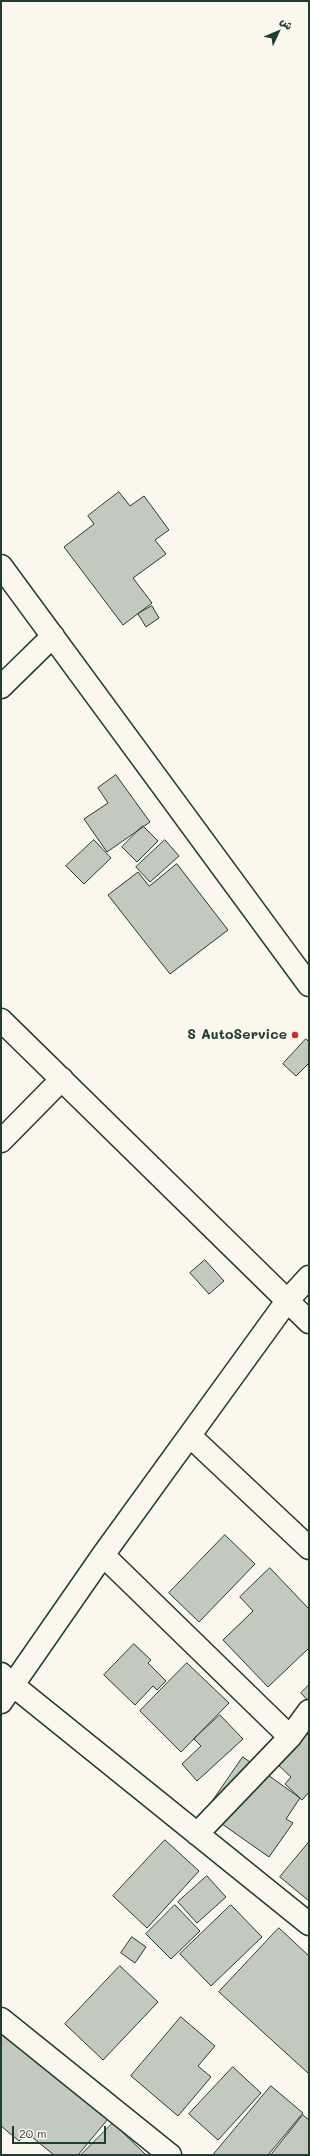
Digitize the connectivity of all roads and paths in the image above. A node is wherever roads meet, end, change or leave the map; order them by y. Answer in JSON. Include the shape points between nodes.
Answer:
{"nodes":[{"id":1,"x":1,"y":566,"type":"edge"},
{"id":2,"x":52,"y":636,"type":"junction"},
{"id":3,"x":1,"y":688,"type":"edge"},
{"id":4,"x":309,"y":985,"type":"edge"},
{"id":5,"x":1,"y":1020,"type":"edge"},
{"id":6,"x":62,"y":1079,"type":"junction"},
{"id":7,"x":1,"y":1141,"type":"edge"},
{"id":8,"x":309,"y":1277,"type":"edge"},
{"id":9,"x":287,"y":1301,"type":"junction"},
{"id":10,"x":309,"y":1322,"type":"edge"},
{"id":11,"x":190,"y":1436,"type":"junction"},
{"id":12,"x":309,"y":1548,"type":"edge"},
{"id":13,"x":103,"y":1555,"type":"junction"},
{"id":14,"x":5,"y":1687,"type":"edge"},
{"id":15,"x":309,"y":1711,"type":"edge"},
{"id":16,"x":290,"y":1737,"type":"junction"},
{"id":17,"x":197,"y":1834,"type":"junction"},
{"id":18,"x":309,"y":1924,"type":"edge"},
{"id":19,"x":1,"y":2020,"type":"edge"},
{"id":20,"x":170,"y":2155,"type":"edge"}],
"edges":[{"from":1,"to":2,"type":"street"},
{"from":2,"to":3,"type":"street"},
{"from":2,"to":4,"type":"street"},
{"from":5,"to":6,"type":"street"},
{"from":6,"to":7,"type":"street"},
{"from":6,"to":9,"type":"street"},
{"from":8,"to":9,"type":"street"},
{"from":9,"to":10,"type":"street"},
{"from":9,"to":11,"type":"street"},
{"from":11,"to":12,"type":"street"},
{"from":11,"to":13,"type":"street"},
{"from":13,"to":14,"type":"street"},
{"from":13,"to":16,"type":"street"},
{"from":14,"to":17,"type":"street"},
{"from":15,"to":16,"type":"street"},
{"from":16,"to":17,"type":"street"},
{"from":17,"to":18,"type":"street"},
{"from":19,"to":20,"type":"street"}]}
